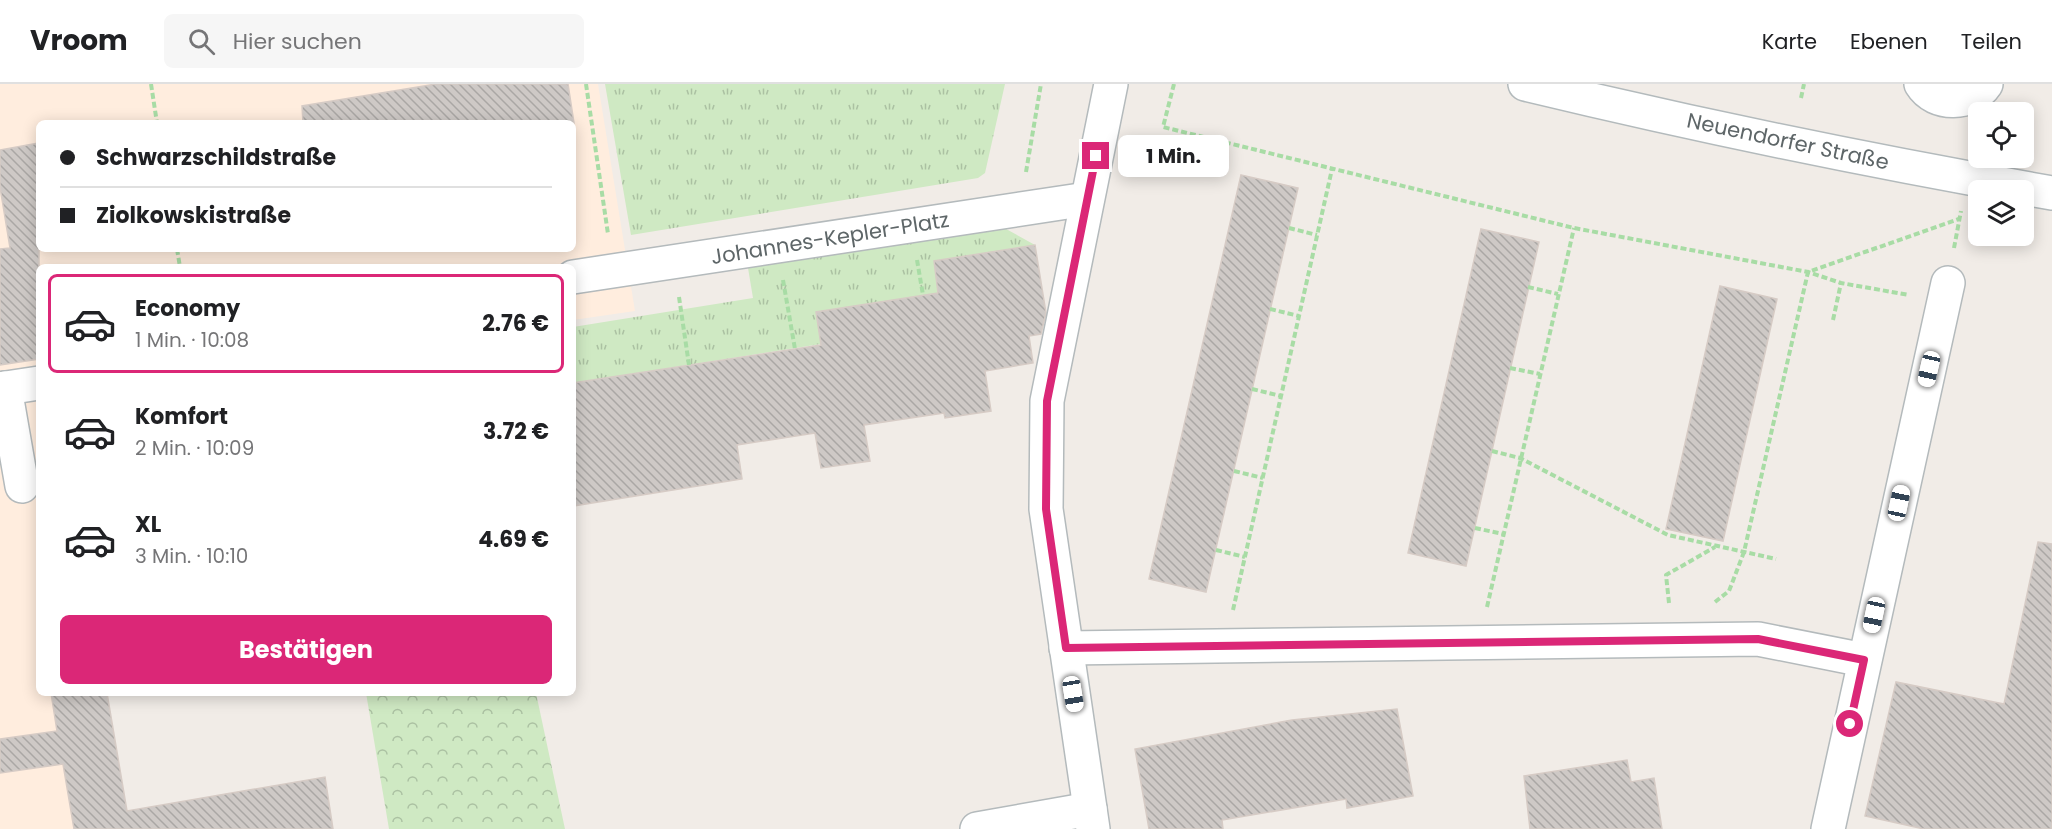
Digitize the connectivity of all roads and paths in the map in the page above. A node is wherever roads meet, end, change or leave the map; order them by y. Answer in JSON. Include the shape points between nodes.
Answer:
{"nodes":[{"id":1,"x":151,"y":84,"type":"edge"},
{"id":2,"x":586,"y":84,"type":"edge"},
{"id":3,"x":1041,"y":84,"type":"edge"},
{"id":4,"x":1111,"y":84,"type":"edge"},
{"id":5,"x":1174,"y":84,"type":"edge"},
{"id":6,"x":1525,"y":84,"type":"edge"},
{"id":7,"x":1804,"y":84,"type":"edge"},
{"id":8,"x":1921,"y":84,"type":"edge"},
{"id":9,"x":1986,"y":84,"type":"edge"},
{"id":10,"x":1801,"y":98,"type":"dead end"},
{"id":11,"x":157,"y":120,"type":"edge"},
{"id":12,"x":1332,"y":169,"type":"junction"},
{"id":13,"x":2052,"y":193,"type":"edge"},
{"id":14,"x":1087,"y":199,"type":"junction"},
{"id":15,"x":1019,"y":209,"type":"junction"},
{"id":16,"x":1959,"y":219,"type":"dead end"},
{"id":17,"x":1289,"y":228,"type":"dead end"},
{"id":18,"x":1574,"y":228,"type":"junction"},
{"id":19,"x":1317,"y":235,"type":"junction"},
{"id":20,"x":778,"y":246,"type":"junction"},
{"id":21,"x":674,"y":262,"type":"junction"},
{"id":22,"x":613,"y":271,"type":"junction"},
{"id":23,"x":1808,"y":272,"type":"junction"},
{"id":24,"x":576,"y":277,"type":"edge"},
{"id":25,"x":1842,"y":283,"type":"junction"},
{"id":26,"x":1528,"y":287,"type":"dead end"},
{"id":27,"x":1946,"y":292,"type":"joint"},
{"id":28,"x":1558,"y":294,"type":"junction"},
{"id":29,"x":1270,"y":309,"type":"dead end"},
{"id":30,"x":1299,"y":316,"type":"junction"},
{"id":31,"x":1833,"y":320,"type":"dead end"},
{"id":32,"x":795,"y":349,"type":"dead end"},
{"id":33,"x":689,"y":365,"type":"dead end"},
{"id":34,"x":1510,"y":368,"type":"dead end"},
{"id":35,"x":1540,"y":374,"type":"junction"},
{"id":36,"x":36,"y":383,"type":"edge"},
{"id":37,"x":3,"y":388,"type":"edge"},
{"id":38,"x":1252,"y":389,"type":"dead end"},
{"id":39,"x":1281,"y":396,"type":"junction"},
{"id":40,"x":1492,"y":451,"type":"dead end"},
{"id":41,"x":1520,"y":458,"type":"junction"},
{"id":42,"x":1234,"y":471,"type":"dead end"},
{"id":43,"x":1263,"y":477,"type":"junction"},
{"id":44,"x":20,"y":487,"type":"edge"},
{"id":45,"x":1474,"y":528,"type":"dead end"},
{"id":46,"x":1503,"y":534,"type":"junction"},
{"id":47,"x":1716,"y":547,"type":"junction"},
{"id":48,"x":1216,"y":550,"type":"dead end"},
{"id":49,"x":1744,"y":552,"type":"junction"},
{"id":50,"x":1245,"y":557,"type":"junction"},
{"id":51,"x":1776,"y":559,"type":"dead end"},
{"id":52,"x":1712,"y":605,"type":"dead end"},
{"id":53,"x":1673,"y":641,"type":"junction"},
{"id":54,"x":1479,"y":643,"type":"junction"},
{"id":55,"x":1225,"y":646,"type":"junction"},
{"id":56,"x":1066,"y":648,"type":"junction"},
{"id":57,"x":1864,"y":660,"type":"junction"},
{"id":58,"x":1091,"y":819,"type":"edge"},
{"id":59,"x":977,"y":829,"type":"edge"},
{"id":60,"x":1828,"y":829,"type":"edge"}],
"edges":[{"from":1,"to":11,"type":"path"},
{"from":2,"to":22,"type":"path"},
{"from":3,"to":15,"type":"path"},
{"from":4,"to":14,"type":"street"},
{"from":5,"to":12,"type":"path","via":[[1163,127]]},
{"from":6,"to":13,"type":"street","name":"Neuendorfer Straße"},
{"from":7,"to":10,"type":"path"},
{"from":8,"to":9,"type":"street","via":[[1937,98],[1953,101],[1970,98]]},
{"from":12,"to":18,"type":"path"},
{"from":12,"to":19,"type":"path"},
{"from":14,"to":15,"type":"street","name":"Johannes-Kepler-Platz"},
{"from":14,"to":56,"type":"street","via":[[1047,401],[1046,509]]},
{"from":15,"to":20,"type":"street","name":"Johannes-Kepler-Platz"},
{"from":16,"to":23,"type":"path"},
{"from":17,"to":19,"type":"path"},
{"from":18,"to":23,"type":"path"},
{"from":18,"to":28,"type":"path"},
{"from":19,"to":30,"type":"path"},
{"from":20,"to":21,"type":"street","name":"Johannes-Kepler-Platz"},
{"from":20,"to":32,"type":"path"},
{"from":21,"to":22,"type":"street","name":"Johannes-Kepler-Platz"},
{"from":21,"to":33,"type":"path"},
{"from":22,"to":24,"type":"street","name":"Johannes-Kepler-Platz"},
{"from":23,"to":25,"type":"path"},
{"from":23,"to":49,"type":"path"},
{"from":25,"to":27,"type":"path"},
{"from":25,"to":31,"type":"path"},
{"from":26,"to":28,"type":"path"},
{"from":27,"to":57,"type":"street"},
{"from":28,"to":35,"type":"path"},
{"from":29,"to":30,"type":"path"},
{"from":30,"to":39,"type":"path"},
{"from":34,"to":35,"type":"path"},
{"from":35,"to":41,"type":"path"},
{"from":36,"to":37,"type":"street"},
{"from":37,"to":44,"type":"street"},
{"from":38,"to":39,"type":"path"},
{"from":39,"to":43,"type":"path"},
{"from":40,"to":41,"type":"path"},
{"from":41,"to":46,"type":"path"},
{"from":41,"to":47,"type":"path","via":[[1668,535]]},
{"from":42,"to":43,"type":"path"},
{"from":43,"to":50,"type":"path"},
{"from":45,"to":46,"type":"path"},
{"from":46,"to":54,"type":"path"},
{"from":47,"to":49,"type":"path"},
{"from":47,"to":53,"type":"path","via":[[1666,575]]},
{"from":48,"to":50,"type":"path"},
{"from":49,"to":51,"type":"path"},
{"from":49,"to":52,"type":"path","via":[[1729,591]]},
{"from":50,"to":55,"type":"path"},
{"from":53,"to":54,"type":"street"},
{"from":53,"to":57,"type":"street","via":[[1758,639]]},
{"from":54,"to":55,"type":"street"},
{"from":55,"to":56,"type":"street"},
{"from":56,"to":58,"type":"street"},
{"from":57,"to":60,"type":"street"},
{"from":58,"to":59,"type":"street"}]}
